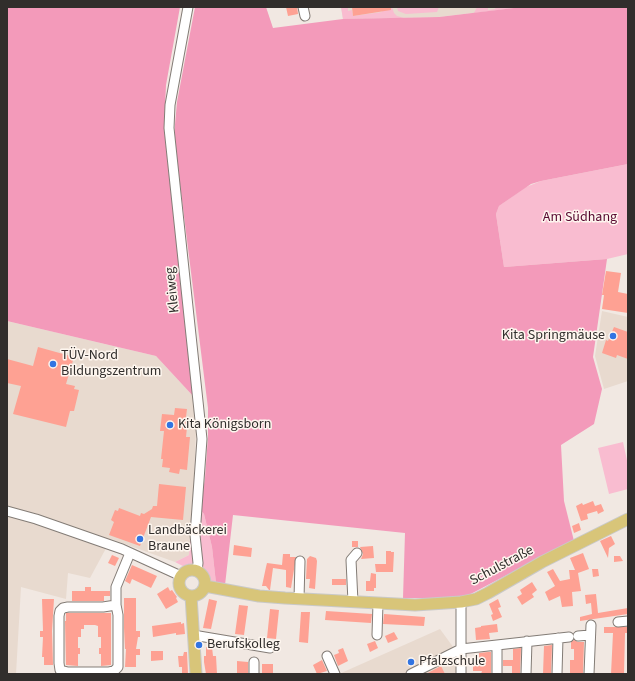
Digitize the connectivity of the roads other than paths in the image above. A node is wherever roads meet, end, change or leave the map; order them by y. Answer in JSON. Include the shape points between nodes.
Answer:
{"nodes":[{"id":1,"x":188,"y":7,"type":"edge"},
{"id":2,"x":7,"y":512,"type":"edge"},
{"id":3,"x":628,"y":513,"type":"edge"},
{"id":4,"x":628,"y":519,"type":"edge"},
{"id":5,"x":616,"y":524,"type":"junction"},
{"id":6,"x":126,"y":551,"type":"junction"},
{"id":7,"x":357,"y":554,"type":"dead end"},
{"id":8,"x":300,"y":561,"type":"dead end"},
{"id":9,"x":197,"y":571,"type":"junction"},
{"id":10,"x":181,"y":576,"type":"junction"},
{"id":11,"x":205,"y":586,"type":"junction"},
{"id":12,"x":191,"y":596,"type":"junction"},
{"id":13,"x":299,"y":599,"type":"junction"},
{"id":14,"x":353,"y":602,"type":"junction"},
{"id":15,"x":461,"y":602,"type":"junction"},
{"id":16,"x":378,"y":603,"type":"junction"},
{"id":17,"x":116,"y":605,"type":"junction"},
{"id":18,"x":628,"y":621,"type":"edge"},
{"id":19,"x":618,"y":622,"type":"dead end"},
{"id":20,"x":591,"y":625,"type":"dead end"},
{"id":21,"x":193,"y":635,"type":"junction"},
{"id":22,"x":377,"y":635,"type":"dead end"},
{"id":23,"x":590,"y":635,"type":"junction"},
{"id":24,"x":558,"y":638,"type":"junction"},
{"id":25,"x":527,"y":641,"type":"junction"},
{"id":26,"x":497,"y":645,"type":"junction"},
{"id":27,"x":270,"y":648,"type":"dead end"},
{"id":28,"x":461,"y":649,"type":"junction"},
{"id":29,"x":327,"y":656,"type":"dead end"},
{"id":30,"x":254,"y":662,"type":"dead end"},
{"id":31,"x":196,"y":674,"type":"edge"},
{"id":32,"x":254,"y":674,"type":"edge"},
{"id":33,"x":335,"y":674,"type":"edge"},
{"id":34,"x":411,"y":674,"type":"edge"},
{"id":35,"x":461,"y":674,"type":"edge"},
{"id":36,"x":496,"y":674,"type":"edge"},
{"id":37,"x":526,"y":674,"type":"edge"},
{"id":38,"x":557,"y":674,"type":"edge"},
{"id":39,"x":589,"y":674,"type":"edge"}],
"edges":[{"from":1,"to":9,"type":"street","name":"Kleiweg","via":[[170,105],[169,128],[202,439],[196,535]]},
{"from":2,"to":6,"type":"street"},
{"from":3,"to":5,"type":"main road","name":"Schulstraße"},
{"from":4,"to":5,"type":"main road","name":"Schulstraße"},
{"from":5,"to":15,"type":"main road","name":"Schulstraße","via":[[488,593]]},
{"from":6,"to":10,"type":"street"},
{"from":6,"to":17,"type":"street","via":[[116,587]]},
{"from":7,"to":14,"type":"street","via":[[351,560]]},
{"from":8,"to":13,"type":"street"},
{"from":9,"to":10,"type":"main road","via":[[189,570]]},
{"from":9,"to":11,"type":"main road","via":[[205,578]]},
{"from":10,"to":12,"type":"main road","via":[[181,590]]},
{"from":11,"to":12,"type":"main road","via":[[201,592]]},
{"from":11,"to":13,"type":"main road","name":"Schulstraße","via":[[259,596]]},
{"from":12,"to":21,"type":"main road"},
{"from":13,"to":14,"type":"main road","name":"Schulstraße"},
{"from":14,"to":16,"type":"main road","name":"Schulstraße"},
{"from":15,"to":16,"type":"main road","name":"Schulstraße"},
{"from":15,"to":28,"type":"street"},
{"from":16,"to":22,"type":"street"},
{"from":17,"to":17,"type":"street","via":[[118,667],[109,672],[60,670],[60,611],[68,607]]},
{"from":18,"to":19,"type":"street"},
{"from":20,"to":23,"type":"street"},
{"from":21,"to":27,"type":"street"},
{"from":21,"to":31,"type":"main road"},
{"from":23,"to":24,"type":"street"},
{"from":23,"to":39,"type":"street"},
{"from":24,"to":25,"type":"street"},
{"from":24,"to":38,"type":"street"},
{"from":25,"to":26,"type":"street"},
{"from":25,"to":37,"type":"street"},
{"from":26,"to":28,"type":"street"},
{"from":26,"to":36,"type":"street"},
{"from":28,"to":34,"type":"street"},
{"from":28,"to":35,"type":"street"},
{"from":29,"to":33,"type":"street"},
{"from":30,"to":32,"type":"street"}]}
